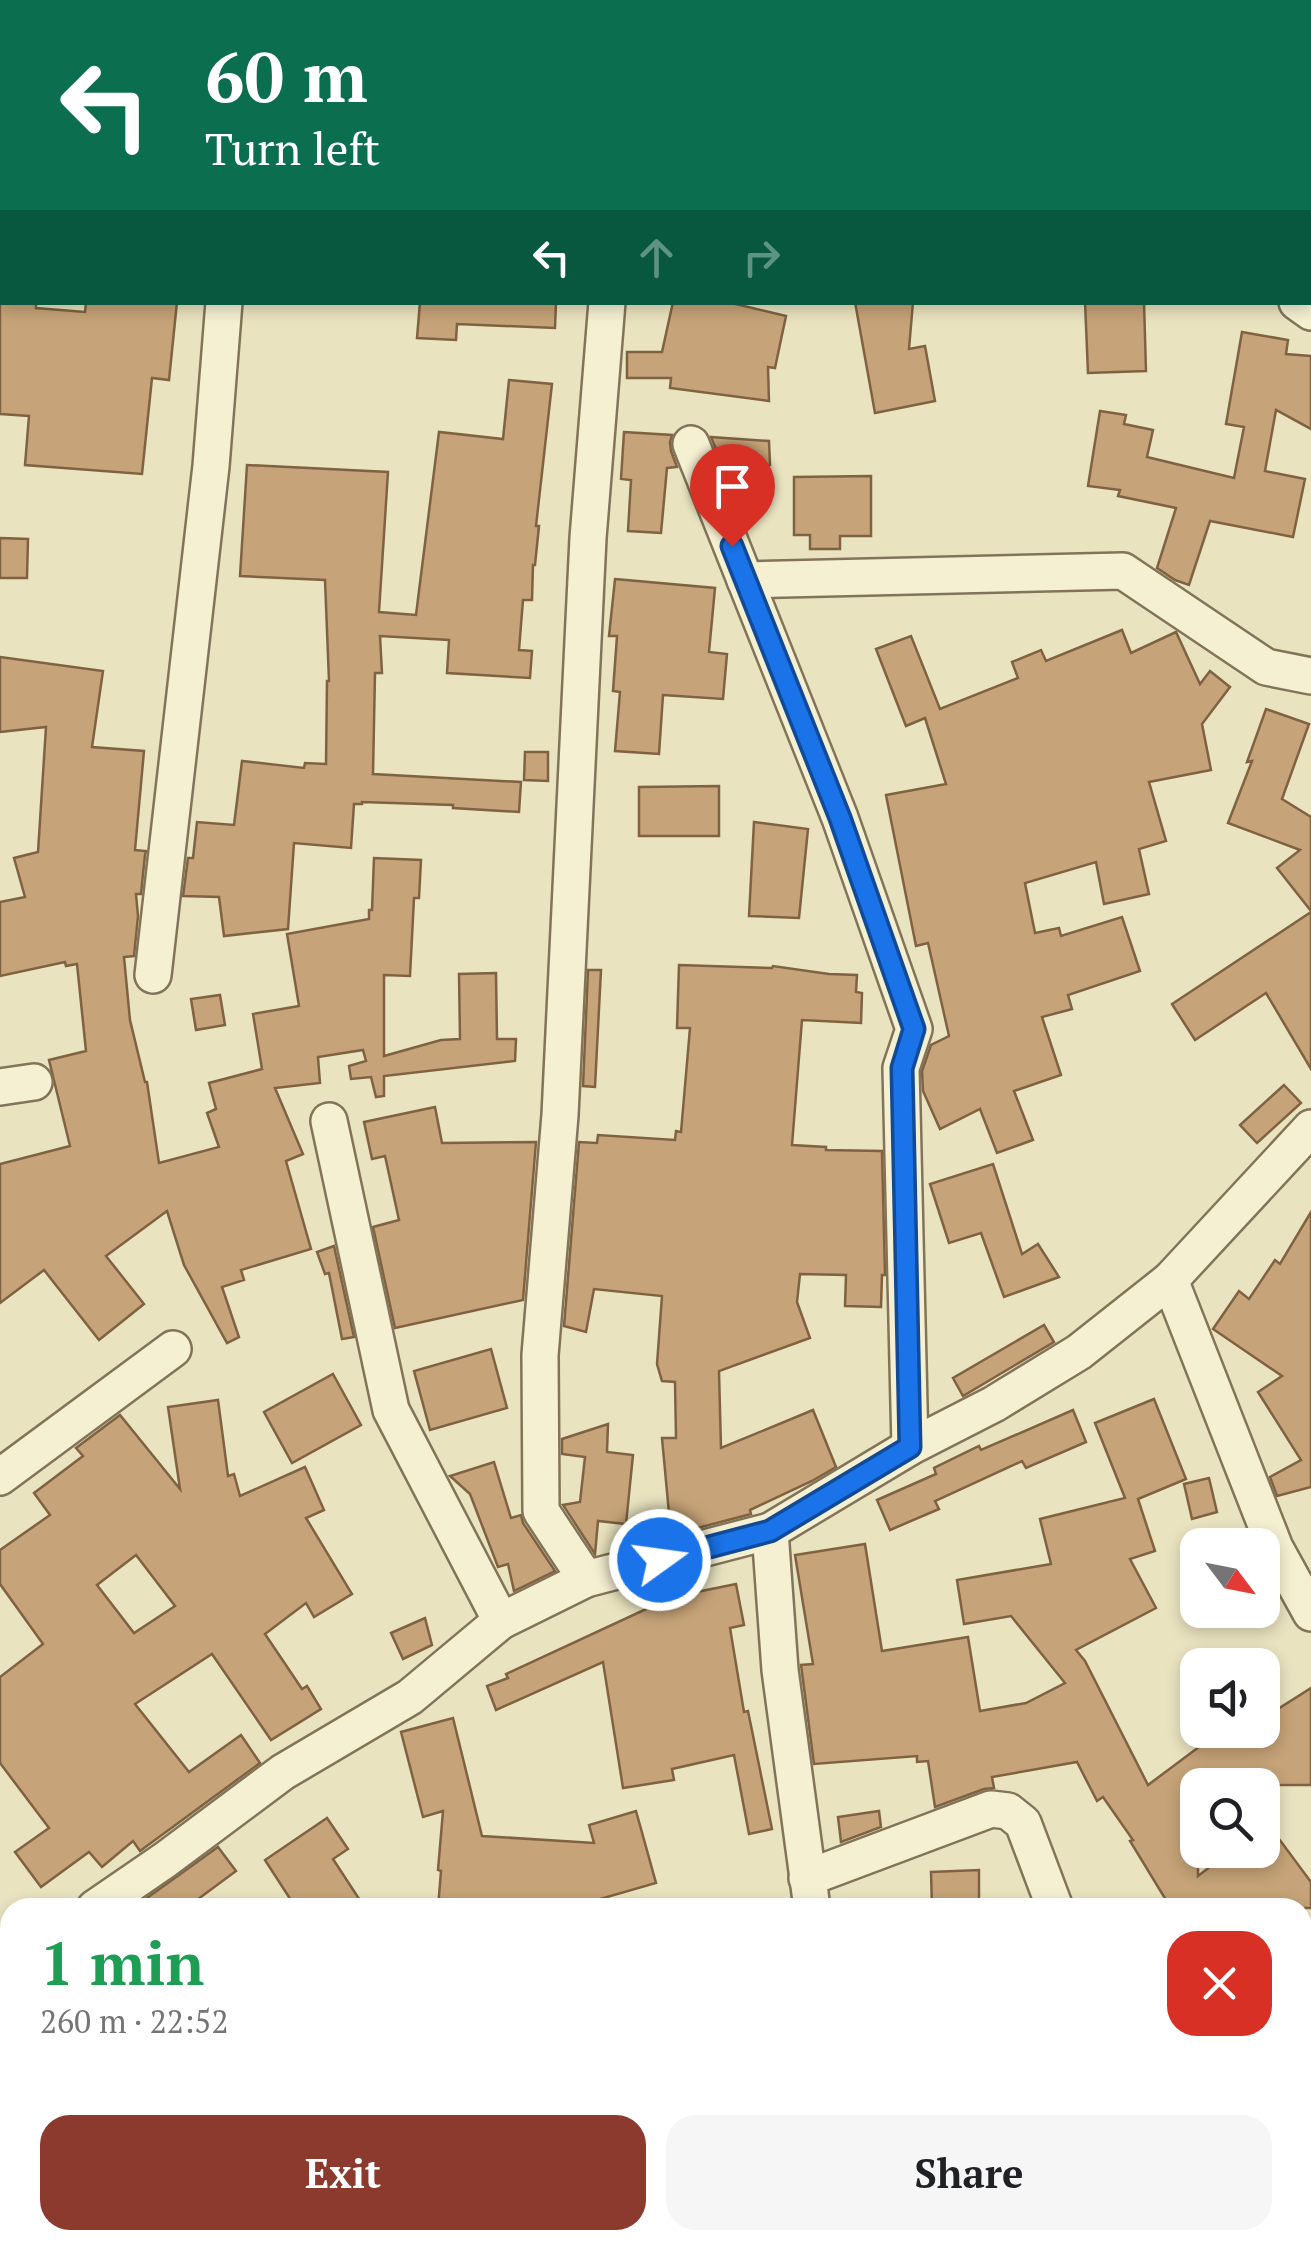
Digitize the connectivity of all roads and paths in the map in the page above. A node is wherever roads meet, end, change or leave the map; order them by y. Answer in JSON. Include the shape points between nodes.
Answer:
{"nodes":[{"id":1,"x":224,"y":305,"type":"edge"},
{"id":2,"x":606,"y":305,"type":"edge"},
{"id":3,"x":691,"y":444,"type":"dead end"},
{"id":4,"x":745,"y":580,"type":"junction"},
{"id":5,"x":1311,"y":676,"type":"edge"},
{"id":6,"x":153,"y":976,"type":"dead end"},
{"id":7,"x":328,"y":1121,"type":"dead end"},
{"id":8,"x":1311,"y":1128,"type":"edge"},
{"id":9,"x":1170,"y":1280,"type":"junction"},
{"id":10,"x":173,"y":1349,"type":"dead end"},
{"id":11,"x":910,"y":1447,"type":"junction"},
{"id":12,"x":0,"y":1477,"type":"edge"},
{"id":13,"x":770,"y":1531,"type":"junction"},
{"id":14,"x":586,"y":1578,"type":"junction"},
{"id":15,"x":1311,"y":1613,"type":"edge"},
{"id":16,"x":501,"y":1621,"type":"junction"},
{"id":17,"x":810,"y":1893,"type":"edge"},
{"id":18,"x":109,"y":1898,"type":"edge"},
{"id":19,"x":1051,"y":1898,"type":"edge"}],
"edges":[{"from":1,"to":6,"type":"street"},
{"from":2,"to":14,"type":"street","via":[[540,1355],[541,1511]]},
{"from":3,"to":4,"type":"street"},
{"from":4,"to":5,"type":"street","via":[[1124,572],[1266,667]]},
{"from":4,"to":11,"type":"street","via":[[840,818],[914,1029],[902,1068]]},
{"from":7,"to":16,"type":"street","via":[[391,1410]]},
{"from":8,"to":9,"type":"street"},
{"from":9,"to":11,"type":"street","via":[[1080,1352]]},
{"from":9,"to":15,"type":"street","via":[[1275,1548]]},
{"from":10,"to":12,"type":"street"},
{"from":11,"to":13,"type":"street"},
{"from":13,"to":14,"type":"street"},
{"from":13,"to":17,"type":"street","via":[[780,1670]]},
{"from":14,"to":16,"type":"street"},
{"from":16,"to":18,"type":"street","via":[[410,1697],[282,1772]]},
{"from":17,"to":19,"type":"street","via":[[991,1810],[1023,1823]]}]}
